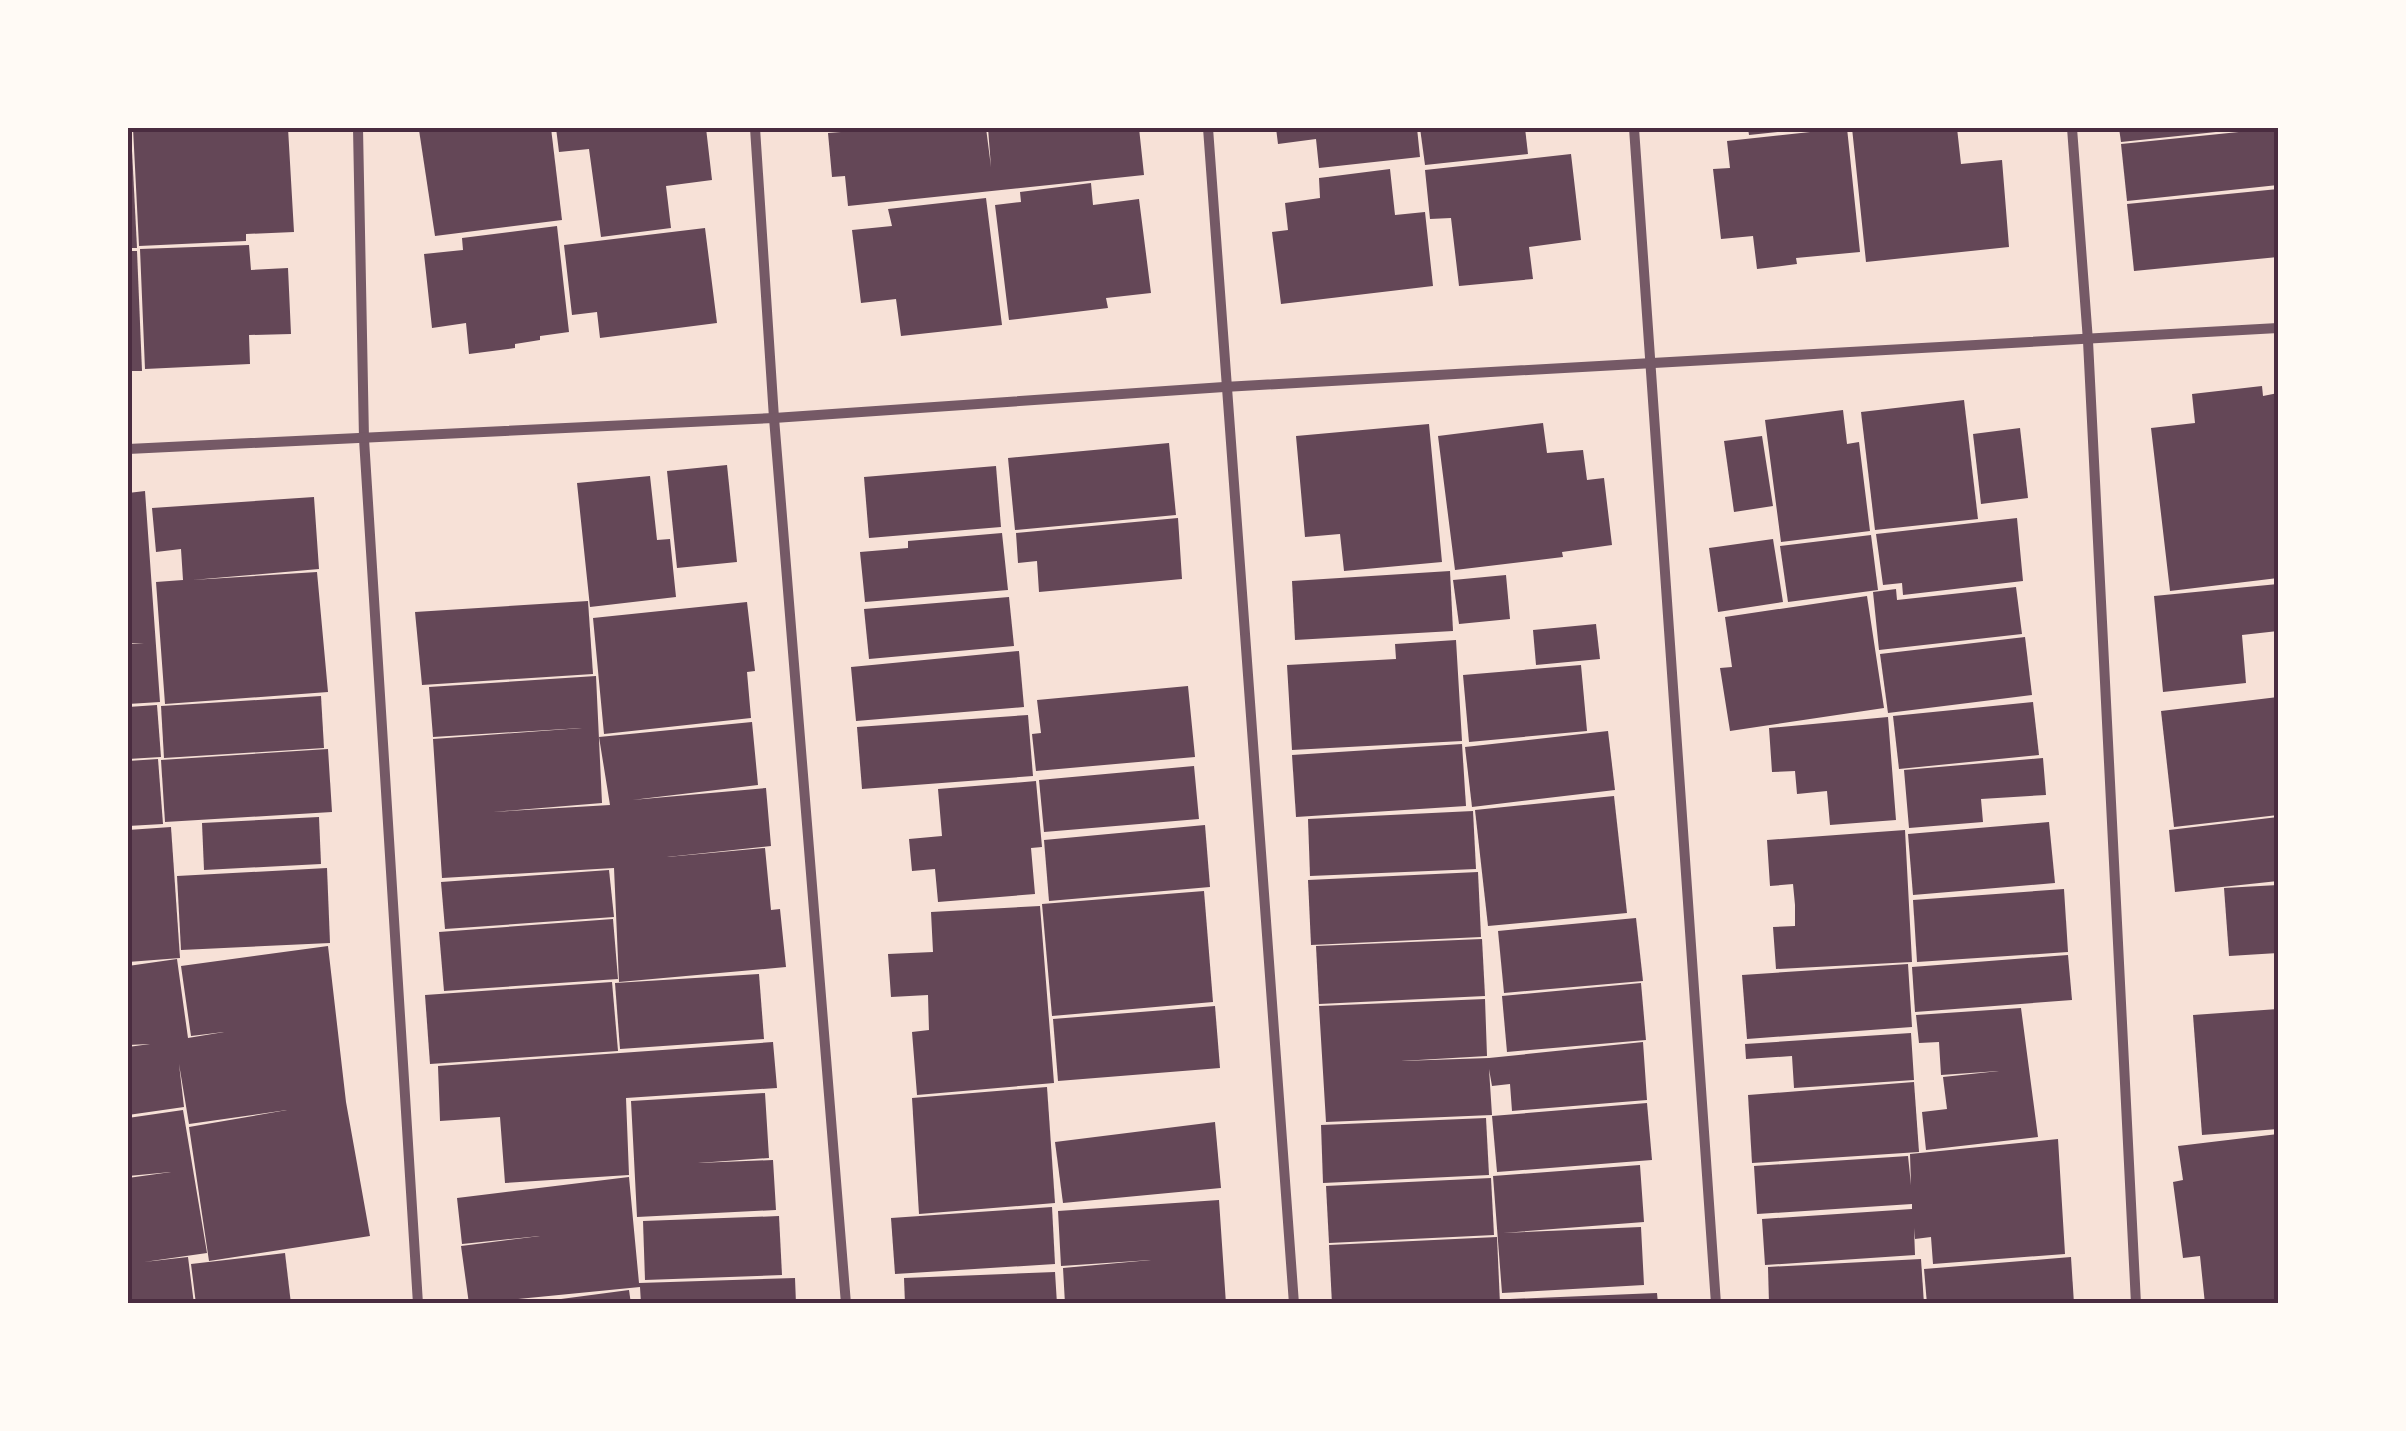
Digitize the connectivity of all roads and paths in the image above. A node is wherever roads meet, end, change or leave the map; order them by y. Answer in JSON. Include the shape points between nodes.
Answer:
{"nodes":[{"id":1,"x":358,"y":128,"type":"edge"},
{"id":2,"x":755,"y":128,"type":"edge"},
{"id":3,"x":1208,"y":128,"type":"edge"},
{"id":4,"x":1634,"y":128,"type":"edge"},
{"id":5,"x":2072,"y":128,"type":"edge"},
{"id":6,"x":2278,"y":328,"type":"edge"},
{"id":7,"x":2088,"y":342,"type":"junction"},
{"id":8,"x":1648,"y":362,"type":"junction"},
{"id":9,"x":1224,"y":387,"type":"junction"},
{"id":10,"x":774,"y":418,"type":"junction"},
{"id":11,"x":364,"y":439,"type":"junction"},
{"id":12,"x":128,"y":449,"type":"edge"},
{"id":13,"x":418,"y":1304,"type":"edge"},
{"id":14,"x":846,"y":1304,"type":"edge"},
{"id":15,"x":1294,"y":1304,"type":"edge"},
{"id":16,"x":1716,"y":1304,"type":"edge"},
{"id":17,"x":2136,"y":1304,"type":"edge"}],
"edges":[{"from":1,"to":11,"type":"street"},
{"from":2,"to":10,"type":"street"},
{"from":3,"to":9,"type":"street"},
{"from":4,"to":8,"type":"street"},
{"from":5,"to":7,"type":"street"},
{"from":6,"to":7,"type":"street"},
{"from":7,"to":8,"type":"street"},
{"from":7,"to":17,"type":"street"},
{"from":8,"to":9,"type":"street"},
{"from":8,"to":16,"type":"street"},
{"from":9,"to":10,"type":"street"},
{"from":9,"to":15,"type":"street"},
{"from":10,"to":11,"type":"street"},
{"from":10,"to":14,"type":"street"},
{"from":11,"to":12,"type":"street"},
{"from":11,"to":13,"type":"street"}]}
